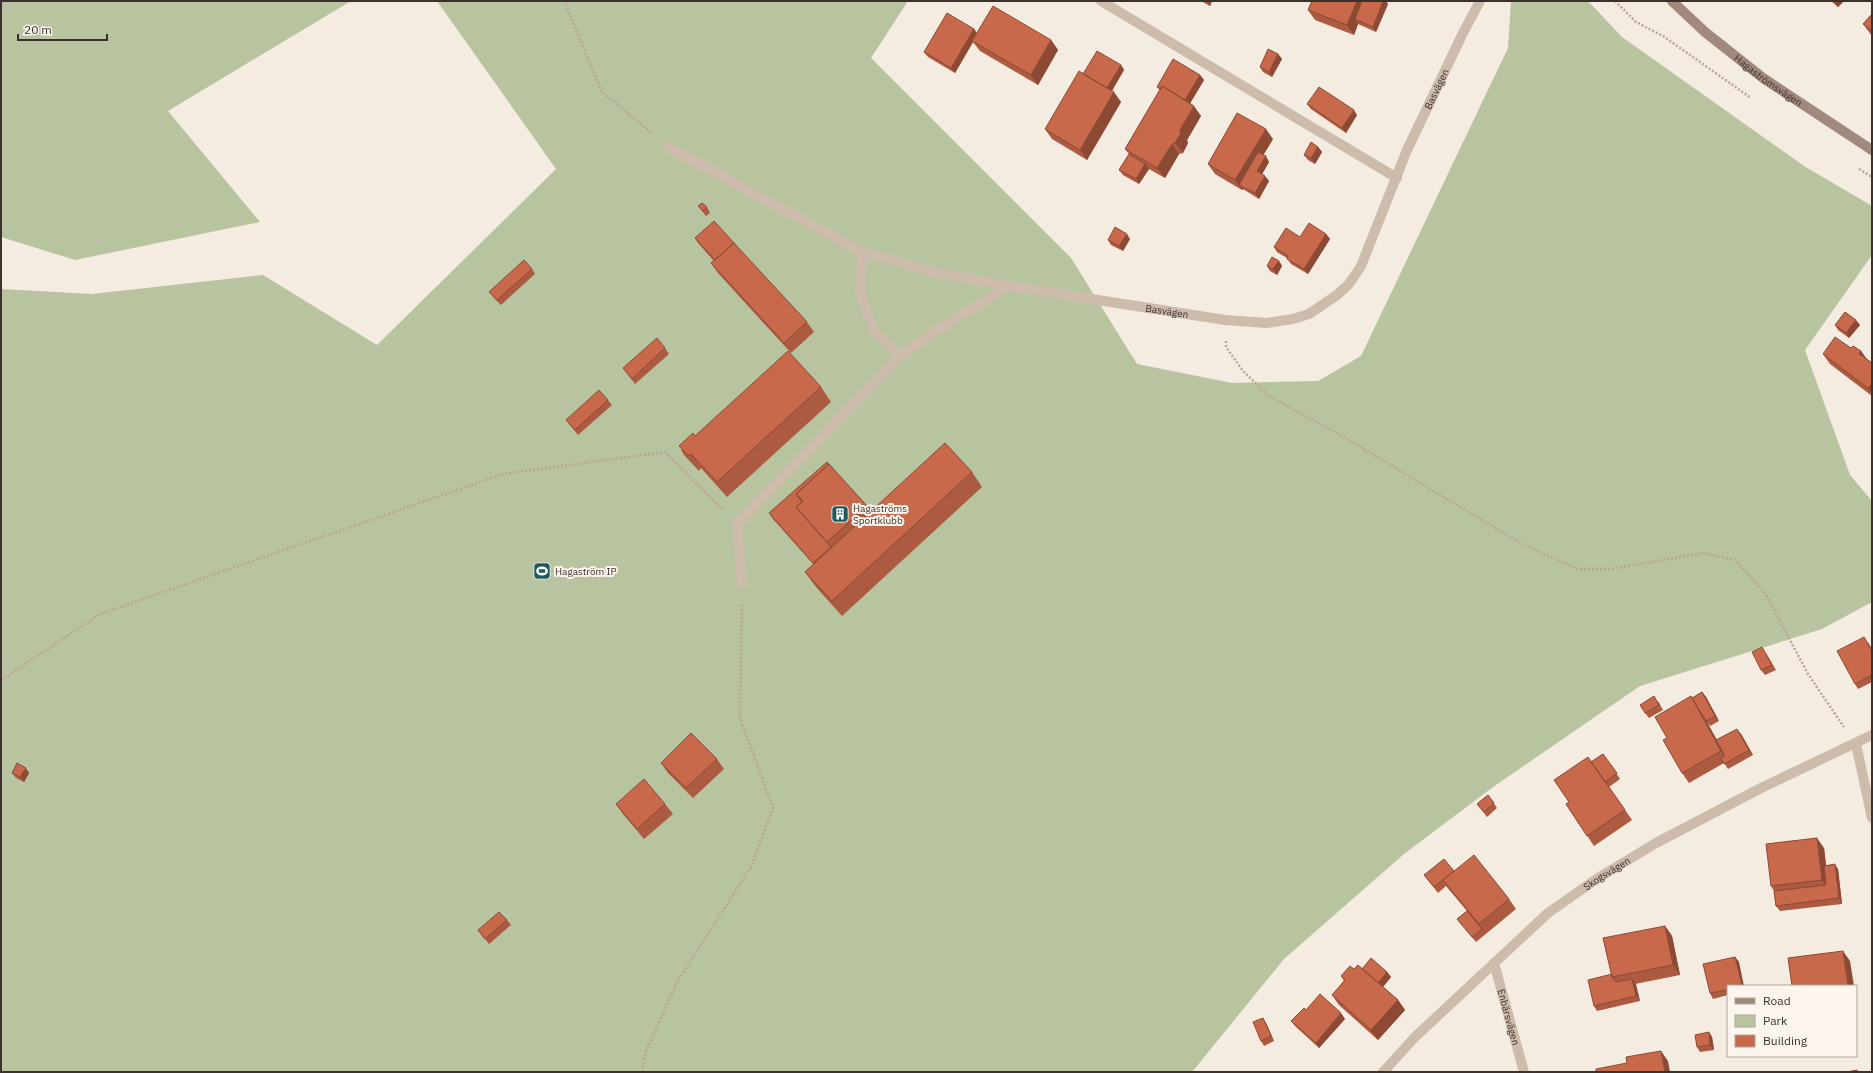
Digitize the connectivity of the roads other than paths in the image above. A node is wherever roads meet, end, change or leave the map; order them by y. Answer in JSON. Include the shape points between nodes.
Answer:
{"nodes":[{"id":1,"x":1101,"y":1,"type":"edge"},
{"id":2,"x":1480,"y":1,"type":"edge"},
{"id":3,"x":1672,"y":1,"type":"edge"},
{"id":4,"x":668,"y":147,"type":"road end"},
{"id":5,"x":1872,"y":150,"type":"edge"},
{"id":6,"x":1397,"y":178,"type":"junction"},
{"id":7,"x":862,"y":252,"type":"junction"},
{"id":8,"x":1009,"y":286,"type":"junction"},
{"id":9,"x":900,"y":356,"type":"junction"},
{"id":10,"x":742,"y":583,"type":"road end"},
{"id":11,"x":1872,"y":735,"type":"edge"},
{"id":12,"x":1856,"y":744,"type":"junction"},
{"id":13,"x":1872,"y":818,"type":"edge"},
{"id":14,"x":1494,"y":962,"type":"junction"},
{"id":15,"x":1383,"y":1072,"type":"edge"},
{"id":16,"x":1524,"y":1072,"type":"edge"}],
"edges":[{"from":1,"to":6,"type":"street"},
{"from":2,"to":6,"type":"street","name":"Basvägen","via":[[1410,143]]},
{"from":3,"to":5,"type":"street","name":"Hagaströmsvägen","via":[[1705,32],[1763,78]]},
{"from":4,"to":7,"type":"street","name":"Basvägen"},
{"from":6,"to":8,"type":"street","name":"Basvägen","via":[[1361,266],[1349,284],[1309,314],[1293,319],[1267,323],[1225,320]]},
{"from":7,"to":8,"type":"street","name":"Basvägen","via":[[938,273]]},
{"from":7,"to":9,"type":"street","via":[[860,293],[874,331]]},
{"from":8,"to":9,"type":"street","via":[[938,329]]},
{"from":9,"to":10,"type":"street","via":[[738,524]]},
{"from":11,"to":12,"type":"street","name":"Skogsvägen"},
{"from":12,"to":13,"type":"street"},
{"from":12,"to":14,"type":"street","name":"Skogsvägen","via":[[1761,788],[1656,843],[1598,878],[1548,913]]},
{"from":14,"to":15,"type":"street","name":"Skogsvägen","via":[[1415,1037]]},
{"from":14,"to":16,"type":"street","name":"Enbärsvägen"}]}
